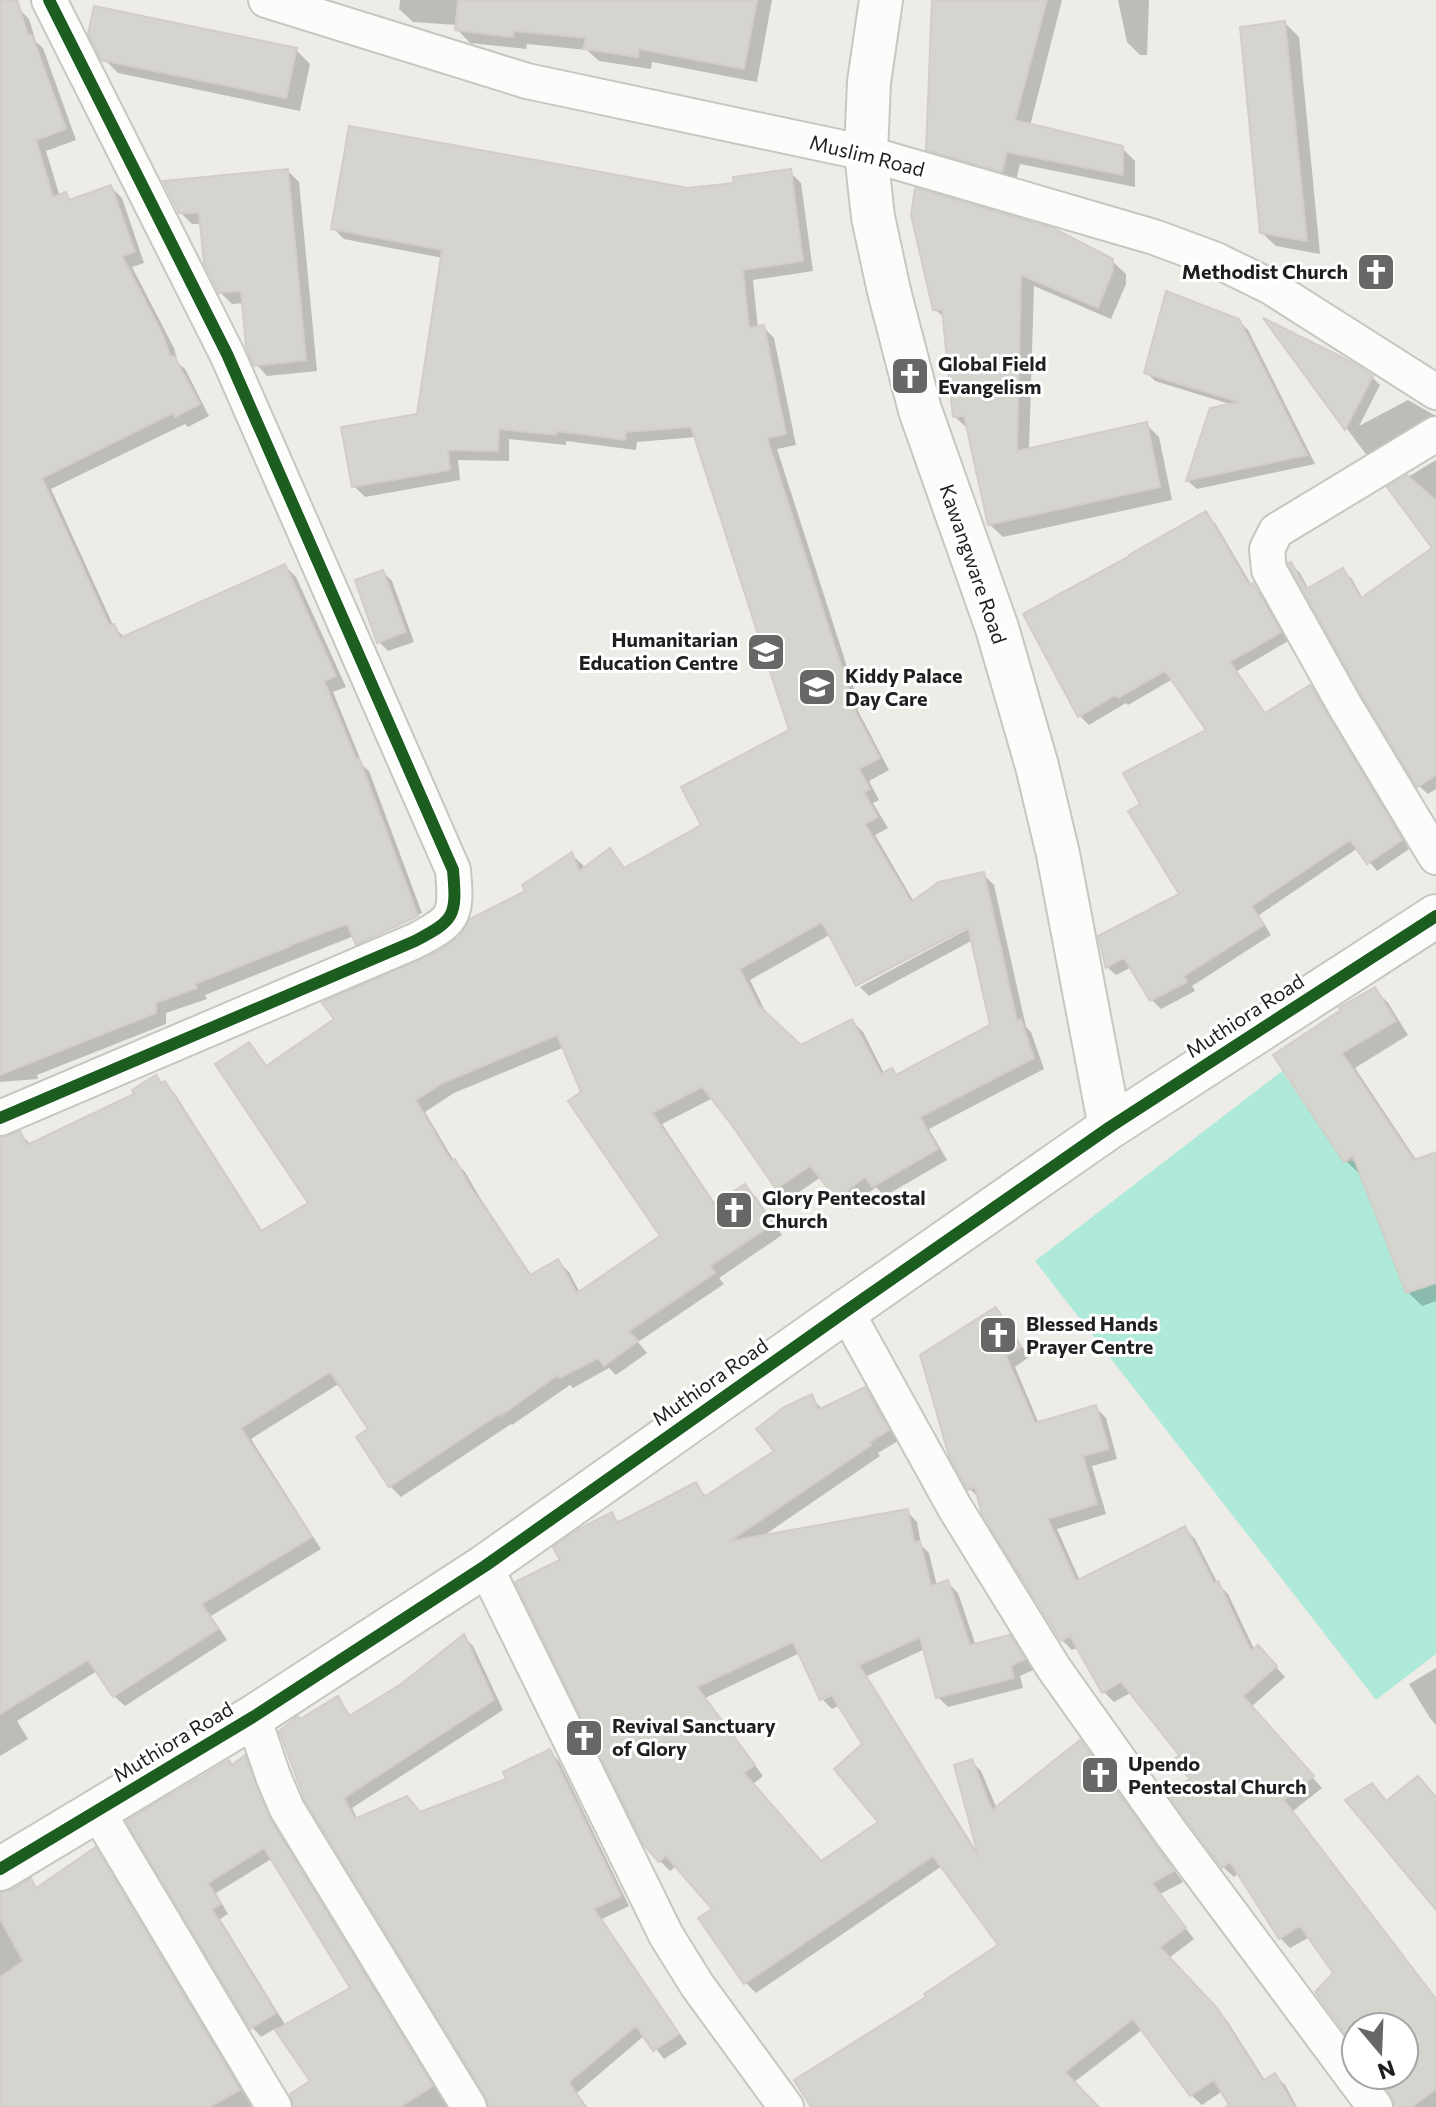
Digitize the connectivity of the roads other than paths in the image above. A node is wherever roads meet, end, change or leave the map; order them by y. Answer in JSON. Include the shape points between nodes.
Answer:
{"nodes":[{"id":1,"x":49,"y":0,"type":"edge"},
{"id":2,"x":266,"y":0,"type":"edge"},
{"id":3,"x":881,"y":0,"type":"edge"},
{"id":4,"x":866,"y":153,"type":"junction"},
{"id":5,"x":1436,"y":392,"type":"edge"},
{"id":6,"x":1436,"y":434,"type":"edge"},
{"id":7,"x":1436,"y":857,"type":"edge"},
{"id":8,"x":1436,"y":916,"type":"edge"},
{"id":9,"x":0,"y":1118,"type":"edge"},
{"id":10,"x":1110,"y":1127,"type":"junction"},
{"id":11,"x":846,"y":1311,"type":"junction"},
{"id":12,"x":485,"y":1566,"type":"junction"},
{"id":13,"x":253,"y":1717,"type":"junction"},
{"id":14,"x":97,"y":1811,"type":"junction"},
{"id":15,"x":0,"y":1869,"type":"edge"},
{"id":16,"x":274,"y":2107,"type":"edge"},
{"id":17,"x":469,"y":2107,"type":"edge"},
{"id":18,"x":786,"y":2107,"type":"edge"},
{"id":19,"x":1375,"y":2107,"type":"edge"}],
"edges":[{"from":1,"to":9,"type":"street","via":[[227,354],[453,870],[456,901],[441,927],[415,941]]},
{"from":2,"to":4,"type":"street","name":"Muslim Road","via":[[527,81]]},
{"from":3,"to":4,"type":"street","name":"Kawangware Road"},
{"from":4,"to":5,"type":"street","name":"Muslim Road","via":[[1216,260],[1271,287]]},
{"from":4,"to":10,"type":"street","name":"Kawangware Road","via":[[873,217],[904,354],[997,628],[1037,766]]},
{"from":6,"to":7,"type":"street","via":[[1276,531],[1267,549],[1269,570]]},
{"from":8,"to":10,"type":"street","name":"Muthiora Road"},
{"from":10,"to":11,"type":"street","name":"Muthiora Road"},
{"from":11,"to":12,"type":"street","name":"Muthiora Road"},
{"from":11,"to":19,"type":"street","via":[[955,1508],[1053,1667]]},
{"from":12,"to":13,"type":"street","name":"Muthiora Road"},
{"from":12,"to":18,"type":"street","via":[[666,1935]]},
{"from":13,"to":14,"type":"street","name":"Muthiora Road"},
{"from":13,"to":17,"type":"street","via":[[287,1809]]},
{"from":14,"to":15,"type":"street","name":"Muthiora Road"},
{"from":14,"to":16,"type":"street"}]}
